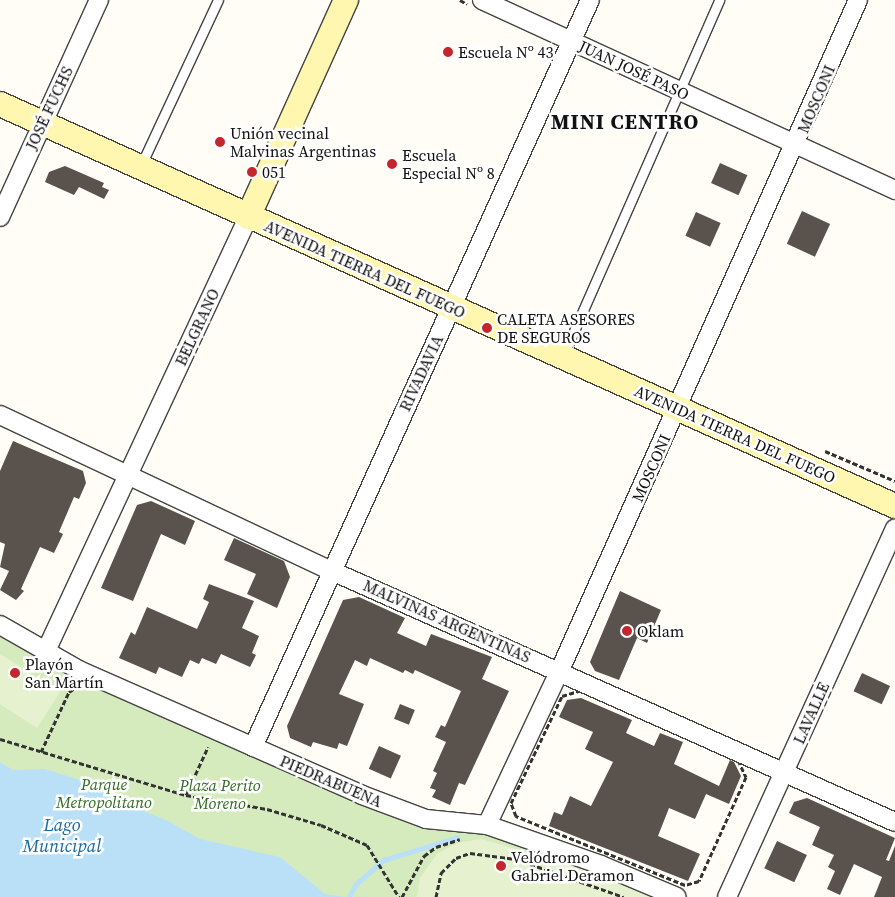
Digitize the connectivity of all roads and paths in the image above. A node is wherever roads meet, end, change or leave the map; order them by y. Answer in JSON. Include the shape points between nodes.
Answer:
{"nodes":[{"id":1,"x":99,"y":0,"type":"edge"},
{"id":2,"x":218,"y":0,"type":"edge"},
{"id":3,"x":346,"y":0,"type":"edge"},
{"id":4,"x":482,"y":0,"type":"edge"},
{"id":5,"x":590,"y":0,"type":"edge"},
{"id":6,"x":719,"y":0,"type":"edge"},
{"id":7,"x":858,"y":0,"type":"edge"},
{"id":8,"x":572,"y":41,"type":"junction"},
{"id":9,"x":677,"y":91,"type":"junction"},
{"id":10,"x":0,"y":104,"type":"edge"},
{"id":11,"x":42,"y":122,"type":"junction"},
{"id":12,"x":795,"y":145,"type":"junction"},
{"id":13,"x":139,"y":168,"type":"junction"},
{"id":14,"x":895,"y":190,"type":"edge"},
{"id":15,"x":0,"y":217,"type":"edge"},
{"id":16,"x":248,"y":217,"type":"junction"},
{"id":17,"x":452,"y":307,"type":"junction"},
{"id":18,"x":563,"y":356,"type":"junction"},
{"id":19,"x":677,"y":408,"type":"junction"},
{"id":20,"x":0,"y":415,"type":"edge"},
{"id":21,"x":821,"y":450,"type":"dead end"},
{"id":22,"x":129,"y":473,"type":"junction"},
{"id":23,"x":895,"y":481,"type":"edge"},
{"id":24,"x":895,"y":506,"type":"edge"},
{"id":25,"x":895,"y":529,"type":"edge"},
{"id":26,"x":332,"y":571,"type":"junction"},
{"id":27,"x":0,"y":625,"type":"edge"},
{"id":28,"x":45,"y":652,"type":"junction"},
{"id":29,"x":560,"y":670,"type":"junction"},
{"id":30,"x":93,"y":676,"type":"junction"},
{"id":31,"x":0,"y":739,"type":"edge"},
{"id":32,"x":208,"y":746,"type":"dead end"},
{"id":33,"x":253,"y":747,"type":"junction"},
{"id":34,"x":41,"y":752,"type":"junction"},
{"id":35,"x":784,"y":773,"type":"junction"},
{"id":36,"x":186,"y":795,"type":"junction"},
{"id":37,"x":516,"y":816,"type":"joint"},
{"id":38,"x":895,"y":822,"type":"edge"},
{"id":39,"x":487,"y":825,"type":"junction"},
{"id":40,"x":401,"y":897,"type":"edge"},
{"id":41,"x":436,"y":897,"type":"edge"},
{"id":42,"x":624,"y":897,"type":"edge"},
{"id":43,"x":677,"y":897,"type":"edge"},
{"id":44,"x":727,"y":897,"type":"edge"}],
"edges":[{"from":1,"to":11,"type":"street","name":"JOSÉ FUCHS"},
{"from":2,"to":13,"type":"lane"},
{"from":3,"to":16,"type":"street","name":"BELGRANO"},
{"from":4,"to":8,"type":"street","name":"JUAN JOSÉ PASO"},
{"from":5,"to":8,"type":"street","name":"RIVADAVIA"},
{"from":6,"to":9,"type":"lane"},
{"from":7,"to":12,"type":"street","name":"MOSCONI"},
{"from":8,"to":9,"type":"street","name":"JUAN JOSÉ PASO"},
{"from":8,"to":17,"type":"street","name":"RIVADAVIA"},
{"from":9,"to":12,"type":"street","name":"JUAN JOSÉ PASO"},
{"from":9,"to":18,"type":"lane"},
{"from":10,"to":11,"type":"street","name":"AVENIDA TIERRA DEL FUEGO"},
{"from":11,"to":13,"type":"street","name":"AVENIDA TIERRA DEL FUEGO"},
{"from":11,"to":15,"type":"street","name":"JOSÉ FUCHS"},
{"from":12,"to":14,"type":"street","name":"JUAN JOSÉ PASO"},
{"from":12,"to":19,"type":"street","name":"MOSCONI"},
{"from":13,"to":16,"type":"street","name":"AVENIDA TIERRA DEL FUEGO"},
{"from":16,"to":17,"type":"street","name":"AVENIDA TIERRA DEL FUEGO"},
{"from":16,"to":22,"type":"street","name":"BELGRANO"},
{"from":17,"to":18,"type":"street","name":"AVENIDA TIERRA DEL FUEGO"},
{"from":17,"to":26,"type":"street","name":"RIVADAVIA"},
{"from":18,"to":19,"type":"street","name":"AVENIDA TIERRA DEL FUEGO"},
{"from":19,"to":24,"type":"street","name":"AVENIDA TIERRA DEL FUEGO"},
{"from":19,"to":29,"type":"street","name":"MOSCONI"},
{"from":20,"to":22,"type":"street","name":"MALVINAS ARGENTINAS"},
{"from":21,"to":23,"type":"path"},
{"from":22,"to":26,"type":"street","name":"MALVINAS ARGENTINAS"},
{"from":22,"to":28,"type":"street","name":"BELGRANO"},
{"from":25,"to":35,"type":"street","name":"LAVALLE"},
{"from":26,"to":29,"type":"street","name":"MALVINAS ARGENTINAS"},
{"from":26,"to":33,"type":"street","name":"RIVADAVIA"},
{"from":27,"to":28,"type":"street","name":"PIEDRABUENA"},
{"from":28,"to":30,"type":"street","name":"PIEDRABUENA"},
{"from":29,"to":35,"type":"street","name":"MALVINAS ARGENTINAS"},
{"from":29,"to":39,"type":"street","name":"MOSCONI"},
{"from":30,"to":33,"type":"street","name":"PIEDRABUENA"},
{"from":30,"to":34,"type":"path","via":[[69,692]]},
{"from":31,"to":34,"type":"path"},
{"from":32,"to":36,"type":"path"},
{"from":33,"to":39,"type":"street","name":"PIEDRABUENA","via":[[426,819]]},
{"from":34,"to":36,"type":"path"},
{"from":35,"to":38,"type":"street","name":"MALVINAS ARGENTINAS"},
{"from":35,"to":44,"type":"street","name":"LAVALLE"},
{"from":36,"to":40,"type":"path","via":[[267,809],[321,825],[367,845]]},
{"from":37,"to":37,"type":"path","via":[[512,803],[562,696],[585,689],[738,760],[746,777],[700,881],[685,884]]},
{"from":39,"to":40,"type":"path","via":[[436,847],[424,856]]},
{"from":39,"to":43,"type":"street","name":"PIEDRABUENA","via":[[601,865]]},
{"from":41,"to":42,"type":"path","via":[[437,881],[448,864],[470,853],[487,853],[525,862]]}]}
